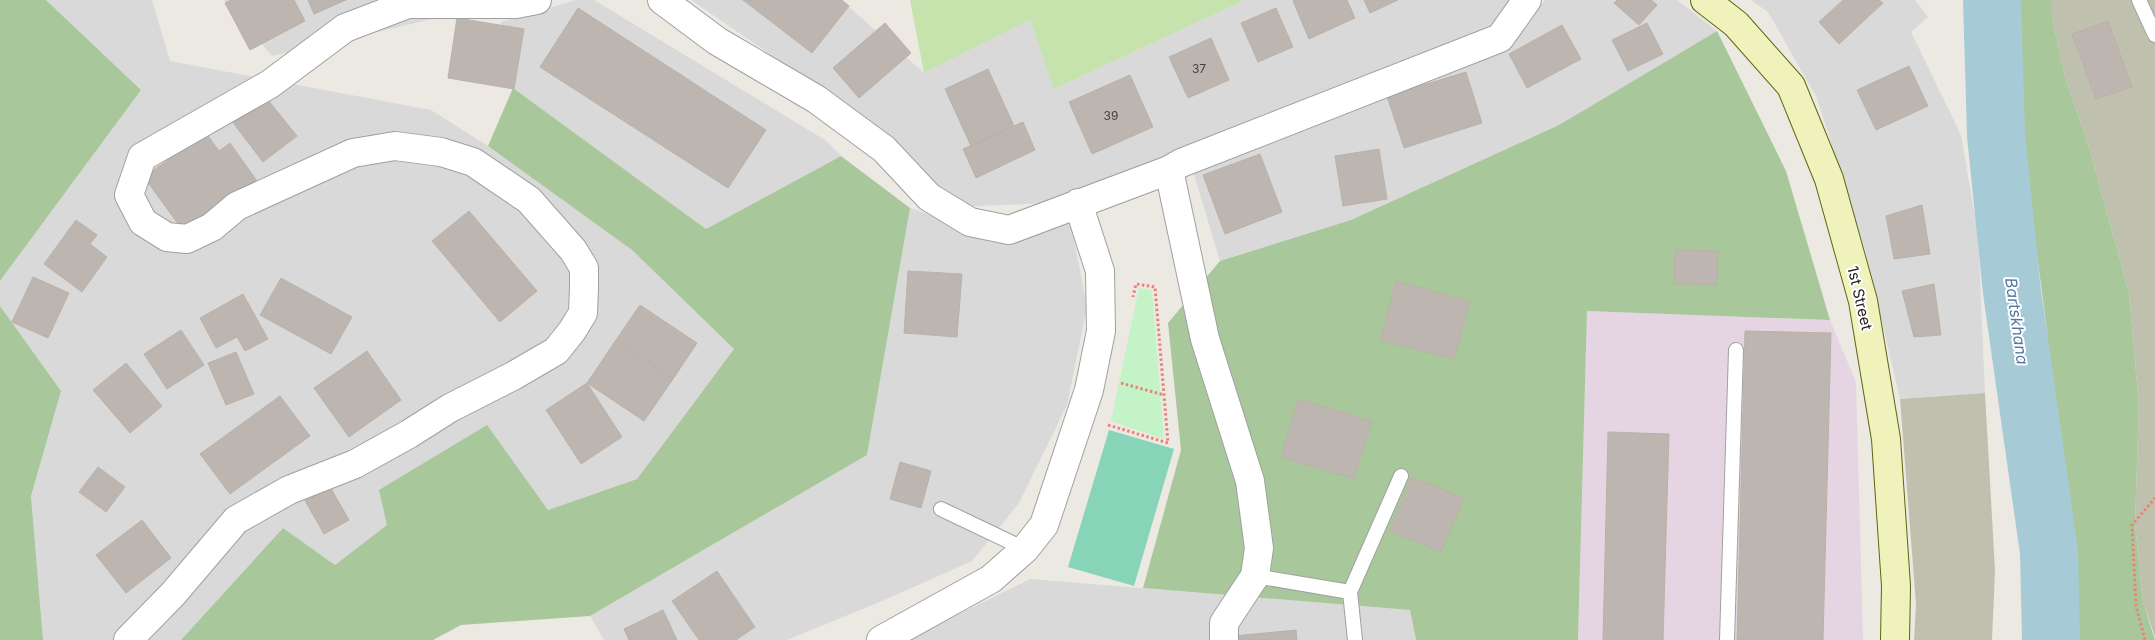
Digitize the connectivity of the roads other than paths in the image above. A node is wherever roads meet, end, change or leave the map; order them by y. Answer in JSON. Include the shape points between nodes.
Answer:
{"nodes":[{"id":1,"x":537,"y":0,"type":"edge"},
{"id":2,"x":662,"y":0,"type":"edge"},
{"id":3,"x":1527,"y":0,"type":"edge"},
{"id":4,"x":1705,"y":0,"type":"edge"},
{"id":5,"x":2138,"y":0,"type":"edge"},
{"id":6,"x":2155,"y":35,"type":"edge"},
{"id":7,"x":1169,"y":170,"type":"junction"},
{"id":8,"x":1078,"y":203,"type":"junction"},
{"id":9,"x":1736,"y":350,"type":"dead end"},
{"id":10,"x":1401,"y":476,"type":"dead end"},
{"id":11,"x":941,"y":509,"type":"dead end"},
{"id":12,"x":1025,"y":549,"type":"junction"},
{"id":13,"x":1255,"y":576,"type":"junction"},
{"id":14,"x":1350,"y":592,"type":"junction"},
{"id":15,"x":128,"y":640,"type":"edge"},
{"id":16,"x":881,"y":640,"type":"edge"},
{"id":17,"x":1224,"y":640,"type":"edge"},
{"id":18,"x":1355,"y":640,"type":"edge"},
{"id":19,"x":1726,"y":640,"type":"edge"},
{"id":20,"x":1895,"y":640,"type":"edge"}],
"edges":[{"from":1,"to":15,"type":"street","via":[[516,4],[408,4],[344,28],[270,84],[142,158],[129,195],[143,222],[167,237],[187,239],[212,227],[237,206],[353,153],[395,146],[441,152],[473,162],[529,200],[573,250],[584,268],[584,287],[583,313],[556,351],[355,464],[288,490],[236,520],[173,594]]},
{"from":2,"to":8,"type":"street","via":[[717,41],[816,99],[884,149],[929,197],[970,222],[1009,230]]},
{"from":3,"to":7,"type":"street","via":[[1500,38]]},
{"from":4,"to":20,"type":"main road","name":"1st Street","via":[[1736,24],[1791,86],[1829,179],[1863,301],[1886,439],[1896,586]]},
{"from":5,"to":6,"type":"lane"},
{"from":7,"to":8,"type":"street"},
{"from":7,"to":13,"type":"street","via":[[1204,339],[1250,481],[1259,548]]},
{"from":8,"to":12,"type":"street","via":[[1100,271],[1102,331],[1089,390],[1044,524]]},
{"from":9,"to":19,"type":"lane"},
{"from":10,"to":14,"type":"lane"},
{"from":11,"to":12,"type":"lane"},
{"from":12,"to":16,"type":"street","via":[[991,579]]},
{"from":13,"to":14,"type":"lane"},
{"from":13,"to":17,"type":"street","via":[[1224,623]]},
{"from":14,"to":18,"type":"lane"}]}
